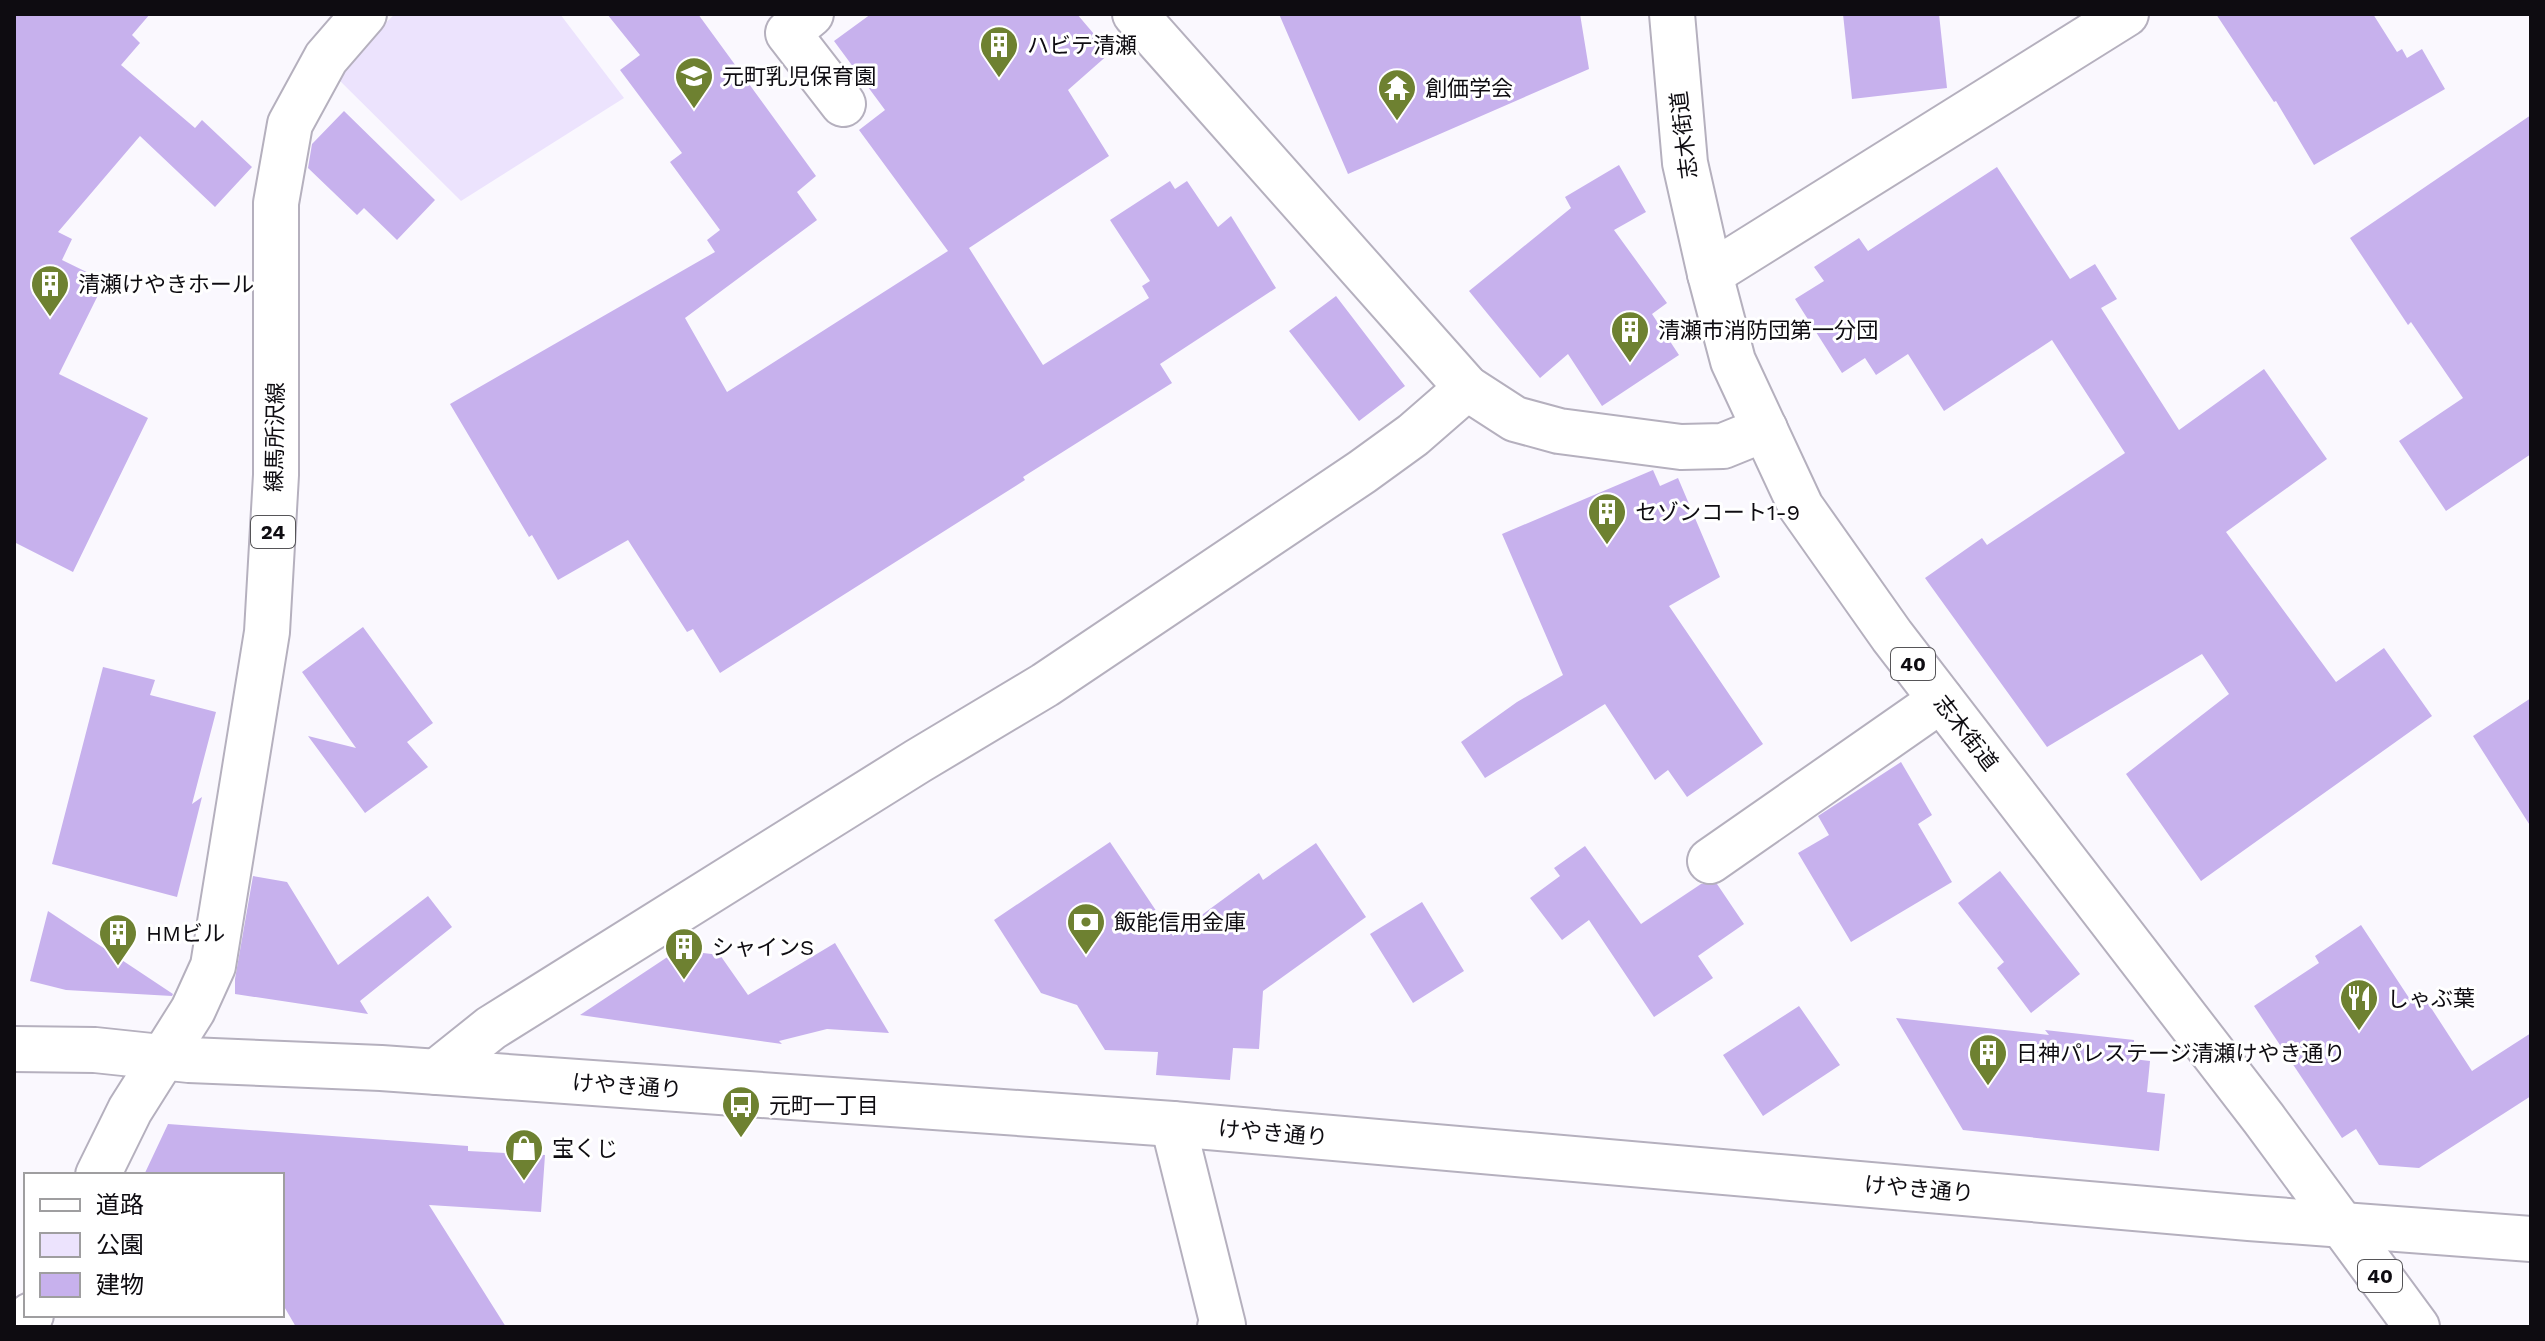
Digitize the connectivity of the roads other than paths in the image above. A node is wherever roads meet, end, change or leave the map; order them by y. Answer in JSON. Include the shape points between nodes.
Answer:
{"nodes":[{"id":1,"x":364,"y":14,"type":"edge"},
{"id":2,"x":811,"y":14,"type":"edge"},
{"id":3,"x":1135,"y":14,"type":"edge"},
{"id":4,"x":1672,"y":14,"type":"edge"},
{"id":5,"x":2126,"y":14,"type":"edge"},
{"id":6,"x":843,"y":104,"type":"dead end"},
{"id":7,"x":1710,"y":274,"type":"junction"},
{"id":8,"x":1467,"y":388,"type":"junction"},
{"id":9,"x":1765,"y":429,"type":"junction"},
{"id":10,"x":1941,"y":700,"type":"junction"},
{"id":11,"x":1710,"y":861,"type":"dead end"},
{"id":12,"x":14,"y":1049,"type":"edge"},
{"id":13,"x":163,"y":1058,"type":"junction"},
{"id":14,"x":436,"y":1072,"type":"junction"},
{"id":15,"x":1173,"y":1124,"type":"junction"},
{"id":16,"x":99,"y":1173,"type":"edge"},
{"id":17,"x":2343,"y":1226,"type":"junction"},
{"id":18,"x":2531,"y":1239,"type":"edge"},
{"id":19,"x":1220,"y":1327,"type":"edge"},
{"id":20,"x":2417,"y":1327,"type":"edge"}],
"edges":[{"from":1,"to":13,"type":"street","name":"練馬所沢線","number":"24","via":[[326,58],[290,124],[276,203],[276,475],[267,632],[213,966]]},
{"from":2,"to":6,"type":"street","via":[[788,33]]},
{"from":3,"to":8,"type":"street"},
{"from":4,"to":7,"type":"street","name":"志木街道","number":"40","via":[[1685,163]]},
{"from":5,"to":7,"type":"street"},
{"from":7,"to":9,"type":"street","name":"志木街道","number":"40","via":[[1733,361]]},
{"from":8,"to":9,"type":"street","via":[[1515,419],[1559,431],[1681,447],[1723,446]]},
{"from":8,"to":14,"type":"street","via":[[1362,472],[1045,685],[491,1028]]},
{"from":9,"to":10,"type":"street","name":"志木街道","number":"40","via":[[1801,507]]},
{"from":10,"to":11,"type":"street"},
{"from":10,"to":17,"type":"street","name":"志木街道","number":"40"},
{"from":12,"to":13,"type":"street","name":"けやき通り"},
{"from":13,"to":14,"type":"street","name":"けやき通り"},
{"from":13,"to":16,"type":"street","number":"24"},
{"from":14,"to":15,"type":"street","name":"けやき通り"},
{"from":15,"to":17,"type":"street","name":"けやき通り"},
{"from":15,"to":19,"type":"street"},
{"from":17,"to":18,"type":"street","name":"けやき通り"},
{"from":17,"to":20,"type":"street","name":"志木街道","number":"40"}]}
